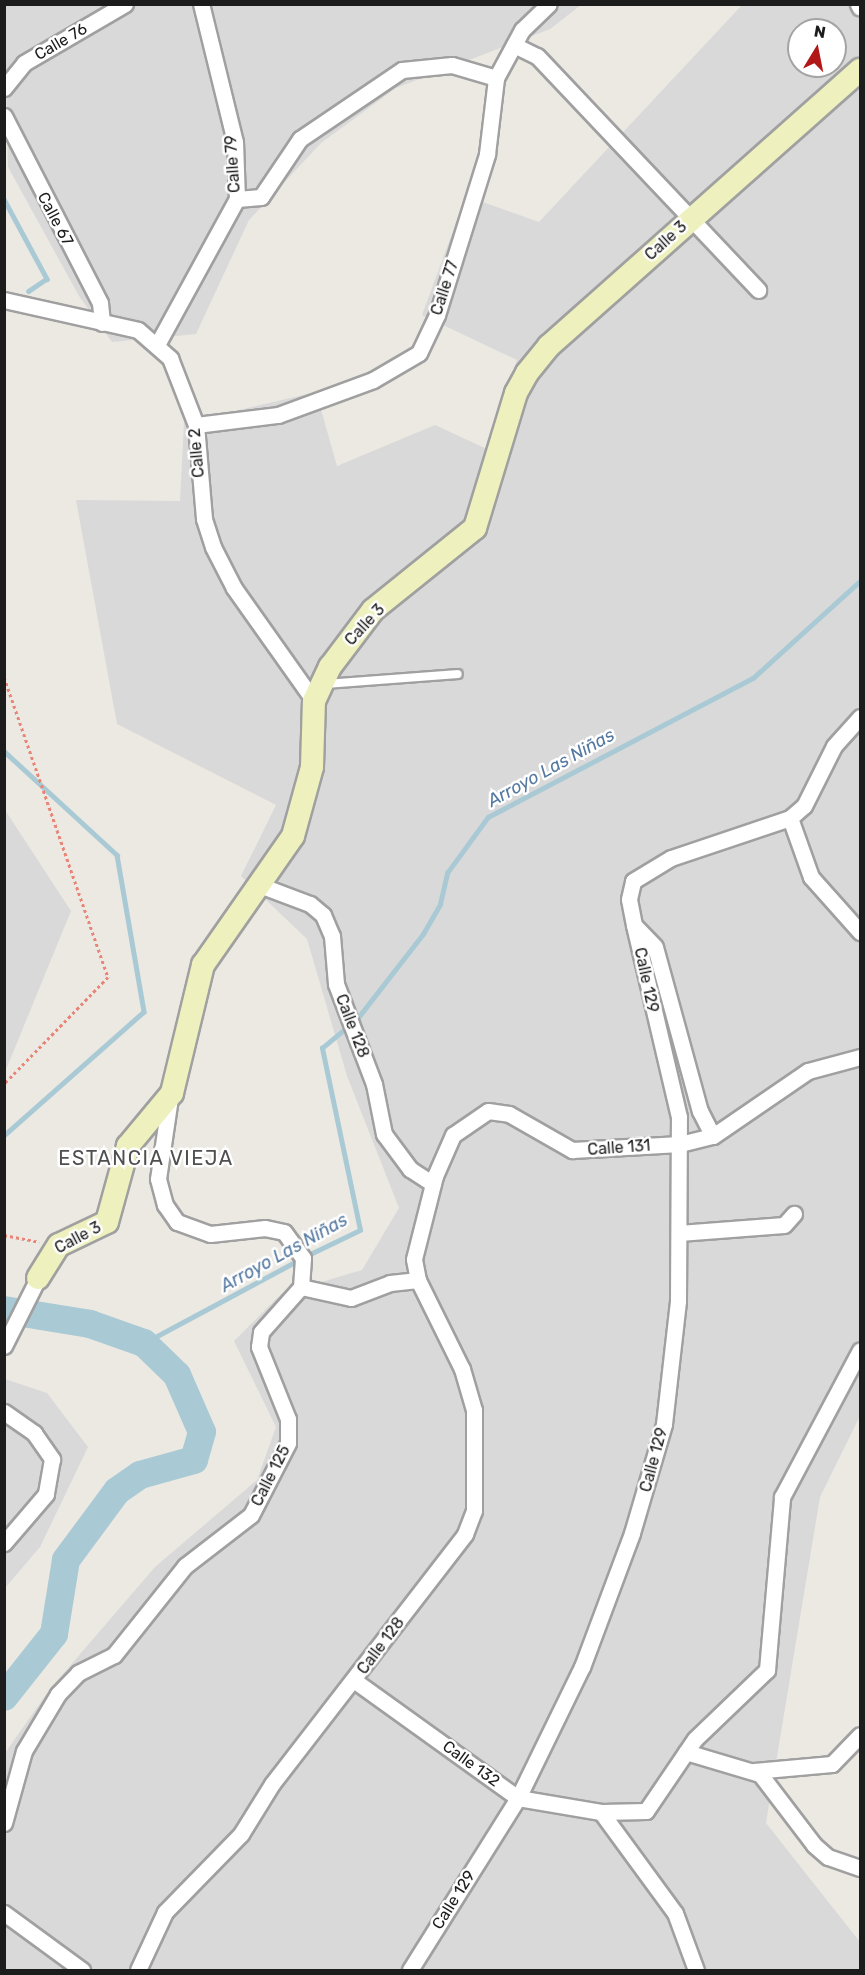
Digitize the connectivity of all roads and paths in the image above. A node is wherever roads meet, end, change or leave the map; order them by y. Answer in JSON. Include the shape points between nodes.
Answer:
{"nodes":[{"id":1,"x":125,"y":4,"type":"edge"},
{"id":2,"x":201,"y":4,"type":"edge"},
{"id":3,"x":549,"y":4,"type":"edge"},
{"id":4,"x":858,"y":4,"type":"edge"},
{"id":5,"x":861,"y":8,"type":"edge"},
{"id":6,"x":514,"y":45,"type":"junction"},
{"id":7,"x":861,"y":70,"type":"edge"},
{"id":8,"x":496,"y":78,"type":"junction"},
{"id":9,"x":4,"y":87,"type":"edge"},
{"id":10,"x":4,"y":116,"type":"edge"},
{"id":11,"x":237,"y":199,"type":"junction"},
{"id":12,"x":689,"y":220,"type":"junction"},
{"id":13,"x":758,"y":290,"type":"dead end"},
{"id":14,"x":4,"y":300,"type":"edge"},
{"id":15,"x":102,"y":322,"type":"junction"},
{"id":16,"x":158,"y":344,"type":"junction"},
{"id":17,"x":196,"y":425,"type":"junction"},
{"id":18,"x":458,"y":674,"type":"dead end"},
{"id":19,"x":4,"y":677,"type":"edge"},
{"id":20,"x":318,"y":693,"type":"junction"},
{"id":21,"x":861,"y":717,"type":"edge"},
{"id":22,"x":790,"y":818,"type":"junction"},
{"id":23,"x":262,"y":885,"type":"junction"},
{"id":24,"x":634,"y":926,"type":"junction"},
{"id":25,"x":861,"y":932,"type":"edge"},
{"id":26,"x":861,"y":1057,"type":"edge"},
{"id":27,"x":4,"y":1084,"type":"edge"},
{"id":28,"x":172,"y":1093,"type":"junction"},
{"id":29,"x":712,"y":1136,"type":"junction"},
{"id":30,"x":680,"y":1144,"type":"junction"},
{"id":31,"x":433,"y":1184,"type":"junction"},
{"id":32,"x":794,"y":1214,"type":"dead end"},
{"id":33,"x":679,"y":1233,"type":"junction"},
{"id":34,"x":4,"y":1235,"type":"edge"},
{"id":35,"x":58,"y":1245,"type":"junction"},
{"id":36,"x":38,"y":1278,"type":"joint"},
{"id":37,"x":418,"y":1281,"type":"junction"},
{"id":38,"x":302,"y":1287,"type":"junction"},
{"id":39,"x":4,"y":1346,"type":"edge"},
{"id":40,"x":861,"y":1350,"type":"edge"},
{"id":41,"x":4,"y":1412,"type":"edge"},
{"id":42,"x":4,"y":1543,"type":"edge"},
{"id":43,"x":355,"y":1681,"type":"junction"},
{"id":44,"x":861,"y":1735,"type":"edge"},
{"id":45,"x":686,"y":1752,"type":"junction"},
{"id":46,"x":754,"y":1771,"type":"junction"},
{"id":47,"x":518,"y":1798,"type":"junction"},
{"id":48,"x":601,"y":1812,"type":"junction"},
{"id":49,"x":4,"y":1823,"type":"edge"},
{"id":50,"x":861,"y":1868,"type":"edge"},
{"id":51,"x":4,"y":1913,"type":"edge"},
{"id":52,"x":82,"y":1971,"type":"edge"},
{"id":53,"x":138,"y":1971,"type":"edge"},
{"id":54,"x":410,"y":1971,"type":"edge"},
{"id":55,"x":696,"y":1971,"type":"edge"}],
"edges":[{"from":1,"to":9,"type":"street","name":"Calle 76","via":[[24,63]]},
{"from":2,"to":11,"type":"street","name":"Calle 79","via":[[235,142]]},
{"from":3,"to":6,"type":"street","name":"Calle 77"},
{"from":4,"to":5,"type":"street"},
{"from":6,"to":8,"type":"street","name":"Calle 77"},
{"from":6,"to":12,"type":"street","via":[[537,56]]},
{"from":7,"to":12,"type":"street","name":"Calle 3"},
{"from":8,"to":11,"type":"street","via":[[452,65],[402,70],[306,133],[261,197]]},
{"from":8,"to":17,"type":"street","name":"Calle 77","via":[[487,154],[437,315],[419,353],[372,380],[278,415]]},
{"from":10,"to":15,"type":"street","name":"Calle 67","via":[[100,303]]},
{"from":11,"to":16,"type":"street","name":"Calle 79"},
{"from":12,"to":13,"type":"street"},
{"from":12,"to":20,"type":"street","name":"Calle 3","via":[[527,373],[516,393],[475,528],[374,610]]},
{"from":14,"to":15,"type":"street","name":"Calle 2"},
{"from":15,"to":16,"type":"street","name":"Calle 2","via":[[138,330]]},
{"from":16,"to":17,"type":"street","name":"Calle 2","via":[[170,358]]},
{"from":17,"to":20,"type":"street","name":"Calle 2","via":[[204,519],[213,547],[234,588]]},
{"from":18,"to":20,"type":"lane"},
{"from":19,"to":27,"type":"path","via":[[108,977]]},
{"from":20,"to":23,"type":"street","name":"Calle 3","via":[[304,808]]},
{"from":21,"to":22,"type":"street","via":[[834,746],[804,806]]},
{"from":22,"to":24,"type":"street","name":"Calle 129","via":[[642,872],[629,899]]},
{"from":22,"to":25,"type":"street","via":[[811,877]]},
{"from":23,"to":28,"type":"street","name":"Calle 3","via":[[203,965]]},
{"from":23,"to":31,"type":"street","name":"Calle 128","via":[[310,904],[323,915],[332,936],[336,984],[374,1084],[384,1134],[410,1169]]},
{"from":24,"to":29,"type":"street","via":[[655,947],[700,1111]]},
{"from":24,"to":30,"type":"street","name":"Calle 129","via":[[679,1117]]},
{"from":26,"to":29,"type":"street","name":"Calle 131","via":[[808,1071]]},
{"from":28,"to":35,"type":"street","name":"Calle 3","via":[[128,1146],[107,1222]]},
{"from":28,"to":38,"type":"street","via":[[158,1158],[165,1205],[177,1222],[194,1231],[284,1232],[303,1258]]},
{"from":29,"to":30,"type":"street","name":"Calle 131"},
{"from":30,"to":31,"type":"street","name":"Calle 131","via":[[572,1150],[509,1114],[488,1111],[453,1135]]},
{"from":30,"to":33,"type":"street","name":"Calle 129"},
{"from":31,"to":37,"type":"street","name":"Calle 131","via":[[416,1239]]},
{"from":32,"to":33,"type":"street","via":[[784,1225]]},
{"from":33,"to":47,"type":"street","name":"Calle 129","via":[[668,1400],[652,1470],[582,1667]]},
{"from":34,"to":35,"type":"path"},
{"from":35,"to":36,"type":"street","name":"Calle 3"},
{"from":36,"to":39,"type":"street"},
{"from":37,"to":38,"type":"street","via":[[390,1282],[351,1298]]},
{"from":37,"to":43,"type":"street","name":"Calle 128","via":[[462,1369],[474,1410],[474,1511],[465,1534]]},
{"from":38,"to":49,"type":"street","name":"Calle 125","via":[[261,1332],[259,1347],[290,1434],[273,1478],[251,1515],[185,1566],[114,1655],[78,1673],[58,1694],[24,1751]]},
{"from":40,"to":45,"type":"street","via":[[782,1497],[767,1670]]},
{"from":41,"to":42,"type":"street","via":[[44,1445],[52,1459],[46,1494]]},
{"from":43,"to":47,"type":"street","name":"Calle 132"},
{"from":43,"to":53,"type":"street","name":"Calle 128","via":[[272,1785],[241,1834],[165,1912]]},
{"from":44,"to":46,"type":"street","via":[[832,1764]]},
{"from":45,"to":46,"type":"street"},
{"from":45,"to":48,"type":"street","name":"Calle 132","via":[[646,1811]]},
{"from":46,"to":50,"type":"street","via":[[814,1845],[828,1857]]},
{"from":47,"to":48,"type":"street","name":"Calle 132"},
{"from":47,"to":54,"type":"street","name":"Calle 129"},
{"from":48,"to":55,"type":"street","via":[[675,1913]]},
{"from":51,"to":52,"type":"street"}]}
